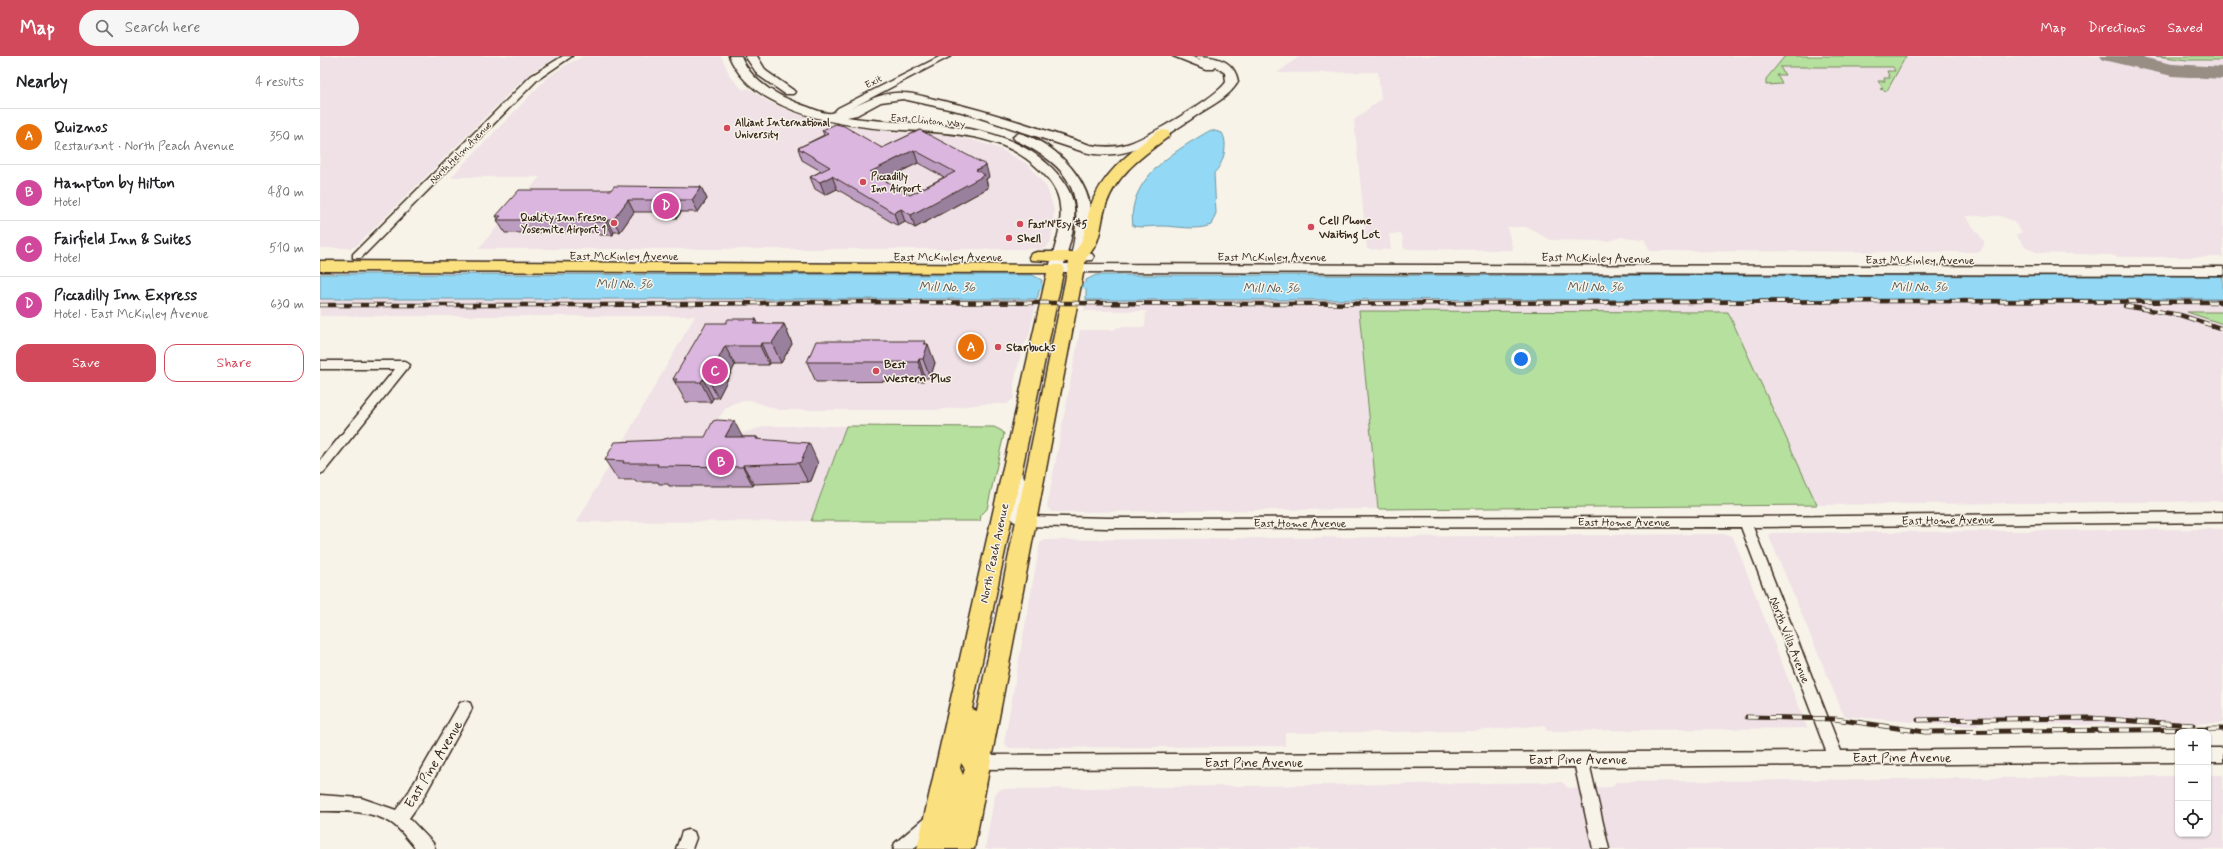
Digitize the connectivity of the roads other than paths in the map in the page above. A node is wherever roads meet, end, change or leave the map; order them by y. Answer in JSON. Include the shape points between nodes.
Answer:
{"nodes":[{"id":1,"x":568,"y":56,"type":"edge"},
{"id":2,"x":735,"y":56,"type":"edge"},
{"id":3,"x":947,"y":56,"type":"edge"},
{"id":4,"x":1179,"y":56,"type":"edge"},
{"id":5,"x":1201,"y":56,"type":"edge"},
{"id":6,"x":750,"y":58,"type":"edge"},
{"id":7,"x":882,"y":88,"type":"junction"},
{"id":8,"x":1221,"y":94,"type":"junction"},
{"id":9,"x":930,"y":100,"type":"junction"},
{"id":10,"x":853,"y":112,"type":"junction"},
{"id":11,"x":837,"y":113,"type":"junction"},
{"id":12,"x":1163,"y":134,"type":"junction"},
{"id":13,"x":320,"y":256,"type":"edge"},
{"id":14,"x":357,"y":256,"type":"junction"},
{"id":15,"x":801,"y":257,"type":"junction"},
{"id":16,"x":1785,"y":259,"type":"junction"},
{"id":17,"x":1941,"y":259,"type":"junction"},
{"id":18,"x":320,"y":261,"type":"edge"},
{"id":19,"x":2223,"y":263,"type":"edge"},
{"id":20,"x":320,"y":266,"type":"edge"},
{"id":21,"x":657,"y":266,"type":"junction"},
{"id":22,"x":2025,"y":266,"type":"junction"},
{"id":23,"x":1674,"y":270,"type":"junction"},
{"id":24,"x":1806,"y":270,"type":"junction"},
{"id":25,"x":2223,"y":271,"type":"edge"},
{"id":26,"x":1054,"y":275,"type":"junction"},
{"id":27,"x":1074,"y":275,"type":"junction"},
{"id":28,"x":320,"y":365,"type":"edge"},
{"id":29,"x":322,"y":463,"type":"edge"},
{"id":30,"x":1012,"y":468,"type":"junction"},
{"id":31,"x":2223,"y":517,"type":"edge"},
{"id":32,"x":1025,"y":521,"type":"junction"},
{"id":33,"x":1745,"y":522,"type":"junction"},
{"id":34,"x":978,"y":625,"type":"junction"},
{"id":35,"x":465,"y":708,"type":"dead end"},
{"id":36,"x":2175,"y":755,"type":"edge"},
{"id":37,"x":2211,"y":755,"type":"edge"},
{"id":38,"x":2223,"y":755,"type":"edge"},
{"id":39,"x":1836,"y":758,"type":"junction"},
{"id":40,"x":1581,"y":759,"type":"junction"},
{"id":41,"x":978,"y":762,"type":"junction"},
{"id":42,"x":947,"y":770,"type":"junction"},
{"id":43,"x":320,"y":803,"type":"edge"},
{"id":44,"x":936,"y":818,"type":"junction"},
{"id":45,"x":399,"y":819,"type":"junction"},
{"id":46,"x":902,"y":848,"type":"edge"},
{"id":47,"x":427,"y":849,"type":"edge"},
{"id":48,"x":930,"y":849,"type":"edge"},
{"id":49,"x":946,"y":849,"type":"edge"},
{"id":50,"x":961,"y":849,"type":"edge"},
{"id":51,"x":1601,"y":849,"type":"edge"}],
"edges":[{"from":1,"to":14,"type":"street","name":"North Helm Avenue","via":[[534,78]]},
{"from":2,"to":11,"type":"main road","name":"East Clinton Way","via":[[743,71],[770,94],[799,107]]},
{"from":3,"to":7,"type":"street","name":"Exit"},
{"from":4,"to":8,"type":"main road","via":[[1211,67],[1224,76],[1226,84]]},
{"from":5,"to":8,"type":"main road","via":[[1216,61],[1231,72],[1232,82]]},
{"from":6,"to":11,"type":"main road","name":"East Clinton Way","via":[[766,76],[783,89]]},
{"from":7,"to":9,"type":"main road"},
{"from":7,"to":11,"type":"street","name":"Exit"},
{"from":8,"to":12,"type":"main road"},
{"from":9,"to":10,"type":"main road","via":[[903,96],[886,97],[870,102]]},
{"from":9,"to":12,"type":"main road","via":[[986,115],[1097,151],[1113,152],[1127,149]]},
{"from":10,"to":11,"type":"main road"},
{"from":10,"to":27,"type":"main road","name":"East Clinton Way","via":[[978,125],[1007,133],[1042,149],[1067,171],[1082,199],[1084,219]]},
{"from":11,"to":26,"type":"main road","name":"East Clinton Way","via":[[866,123],[972,133],[1009,144],[1031,156],[1048,170],[1064,195],[1067,216]]},
{"from":12,"to":27,"type":"main road","via":[[1129,160],[1114,176],[1098,204],[1089,246]]},
{"from":13,"to":14,"type":"main road","name":"East McKinley Avenue"},
{"from":14,"to":15,"type":"main road","name":"East McKinley Avenue"},
{"from":14,"to":18,"type":"main road","via":[[344,261]]},
{"from":15,"to":21,"type":"main road","via":[[781,262],[707,262]]},
{"from":15,"to":26,"type":"main road","name":"East McKinley Avenue"},
{"from":16,"to":17,"type":"main road","name":"East McKinley Avenue"},
{"from":16,"to":23,"type":"main road","via":[[1776,264],[1721,264]]},
{"from":16,"to":27,"type":"main road","name":"East McKinley Avenue"},
{"from":17,"to":22,"type":"main road","name":"East McKinley Avenue"},
{"from":17,"to":24,"type":"main road","via":[[1884,264],[1814,264],[1807,265]]},
{"from":19,"to":22,"type":"main road","name":"East McKinley Avenue"},
{"from":20,"to":21,"type":"main road","name":"East McKinley Avenue"},
{"from":21,"to":26,"type":"main road","name":"East McKinley Avenue"},
{"from":22,"to":24,"type":"main road","name":"East McKinley Avenue"},
{"from":22,"to":25,"type":"main road","name":"East McKinley Avenue"},
{"from":23,"to":24,"type":"main road","name":"East McKinley Avenue"},
{"from":23,"to":27,"type":"main road","name":"East McKinley Avenue"},
{"from":26,"to":27,"type":"main road","name":"East McKinley Avenue"},
{"from":26,"to":30,"type":"main road","name":"North Peach Avenue"},
{"from":27,"to":32,"type":"main road","name":"North Peach Avenue"},
{"from":28,"to":29,"type":"street","via":[[404,365]]},
{"from":30,"to":32,"type":"street","via":[[1020,480],[1015,515]]},
{"from":30,"to":34,"type":"main road","name":"North Peach Avenue"},
{"from":31,"to":33,"type":"street","name":"East Home Avenue"},
{"from":32,"to":33,"type":"street","name":"East Home Avenue"},
{"from":32,"to":41,"type":"main road","name":"North Peach Avenue"},
{"from":33,"to":39,"type":"street","name":"North Villa Avenue"},
{"from":34,"to":41,"type":"main road","via":[[981,661],[966,750],[973,761]]},
{"from":34,"to":42,"type":"main road","name":"North Peach Avenue"},
{"from":35,"to":45,"type":"street","name":"East Pine Avenue","via":[[416,795]]},
{"from":36,"to":39,"type":"street","name":"East Pine Avenue"},
{"from":37,"to":38,"type":"street"},
{"from":39,"to":40,"type":"street","name":"East Pine Avenue"},
{"from":40,"to":41,"type":"street","name":"East Pine Avenue"},
{"from":40,"to":51,"type":"street"},
{"from":41,"to":50,"type":"main road","name":"North Peach Avenue"},
{"from":42,"to":44,"type":"main road","name":"North Peach Avenue"},
{"from":42,"to":49,"type":"main road","via":[[953,777],[956,790]]},
{"from":43,"to":45,"type":"street","name":"East Pine Avenue","via":[[348,803],[380,809]]},
{"from":44,"to":46,"type":"street"},
{"from":44,"to":48,"type":"main road","name":"North Peach Avenue"},
{"from":45,"to":47,"type":"street","name":"East Pine Avenue"}]}
